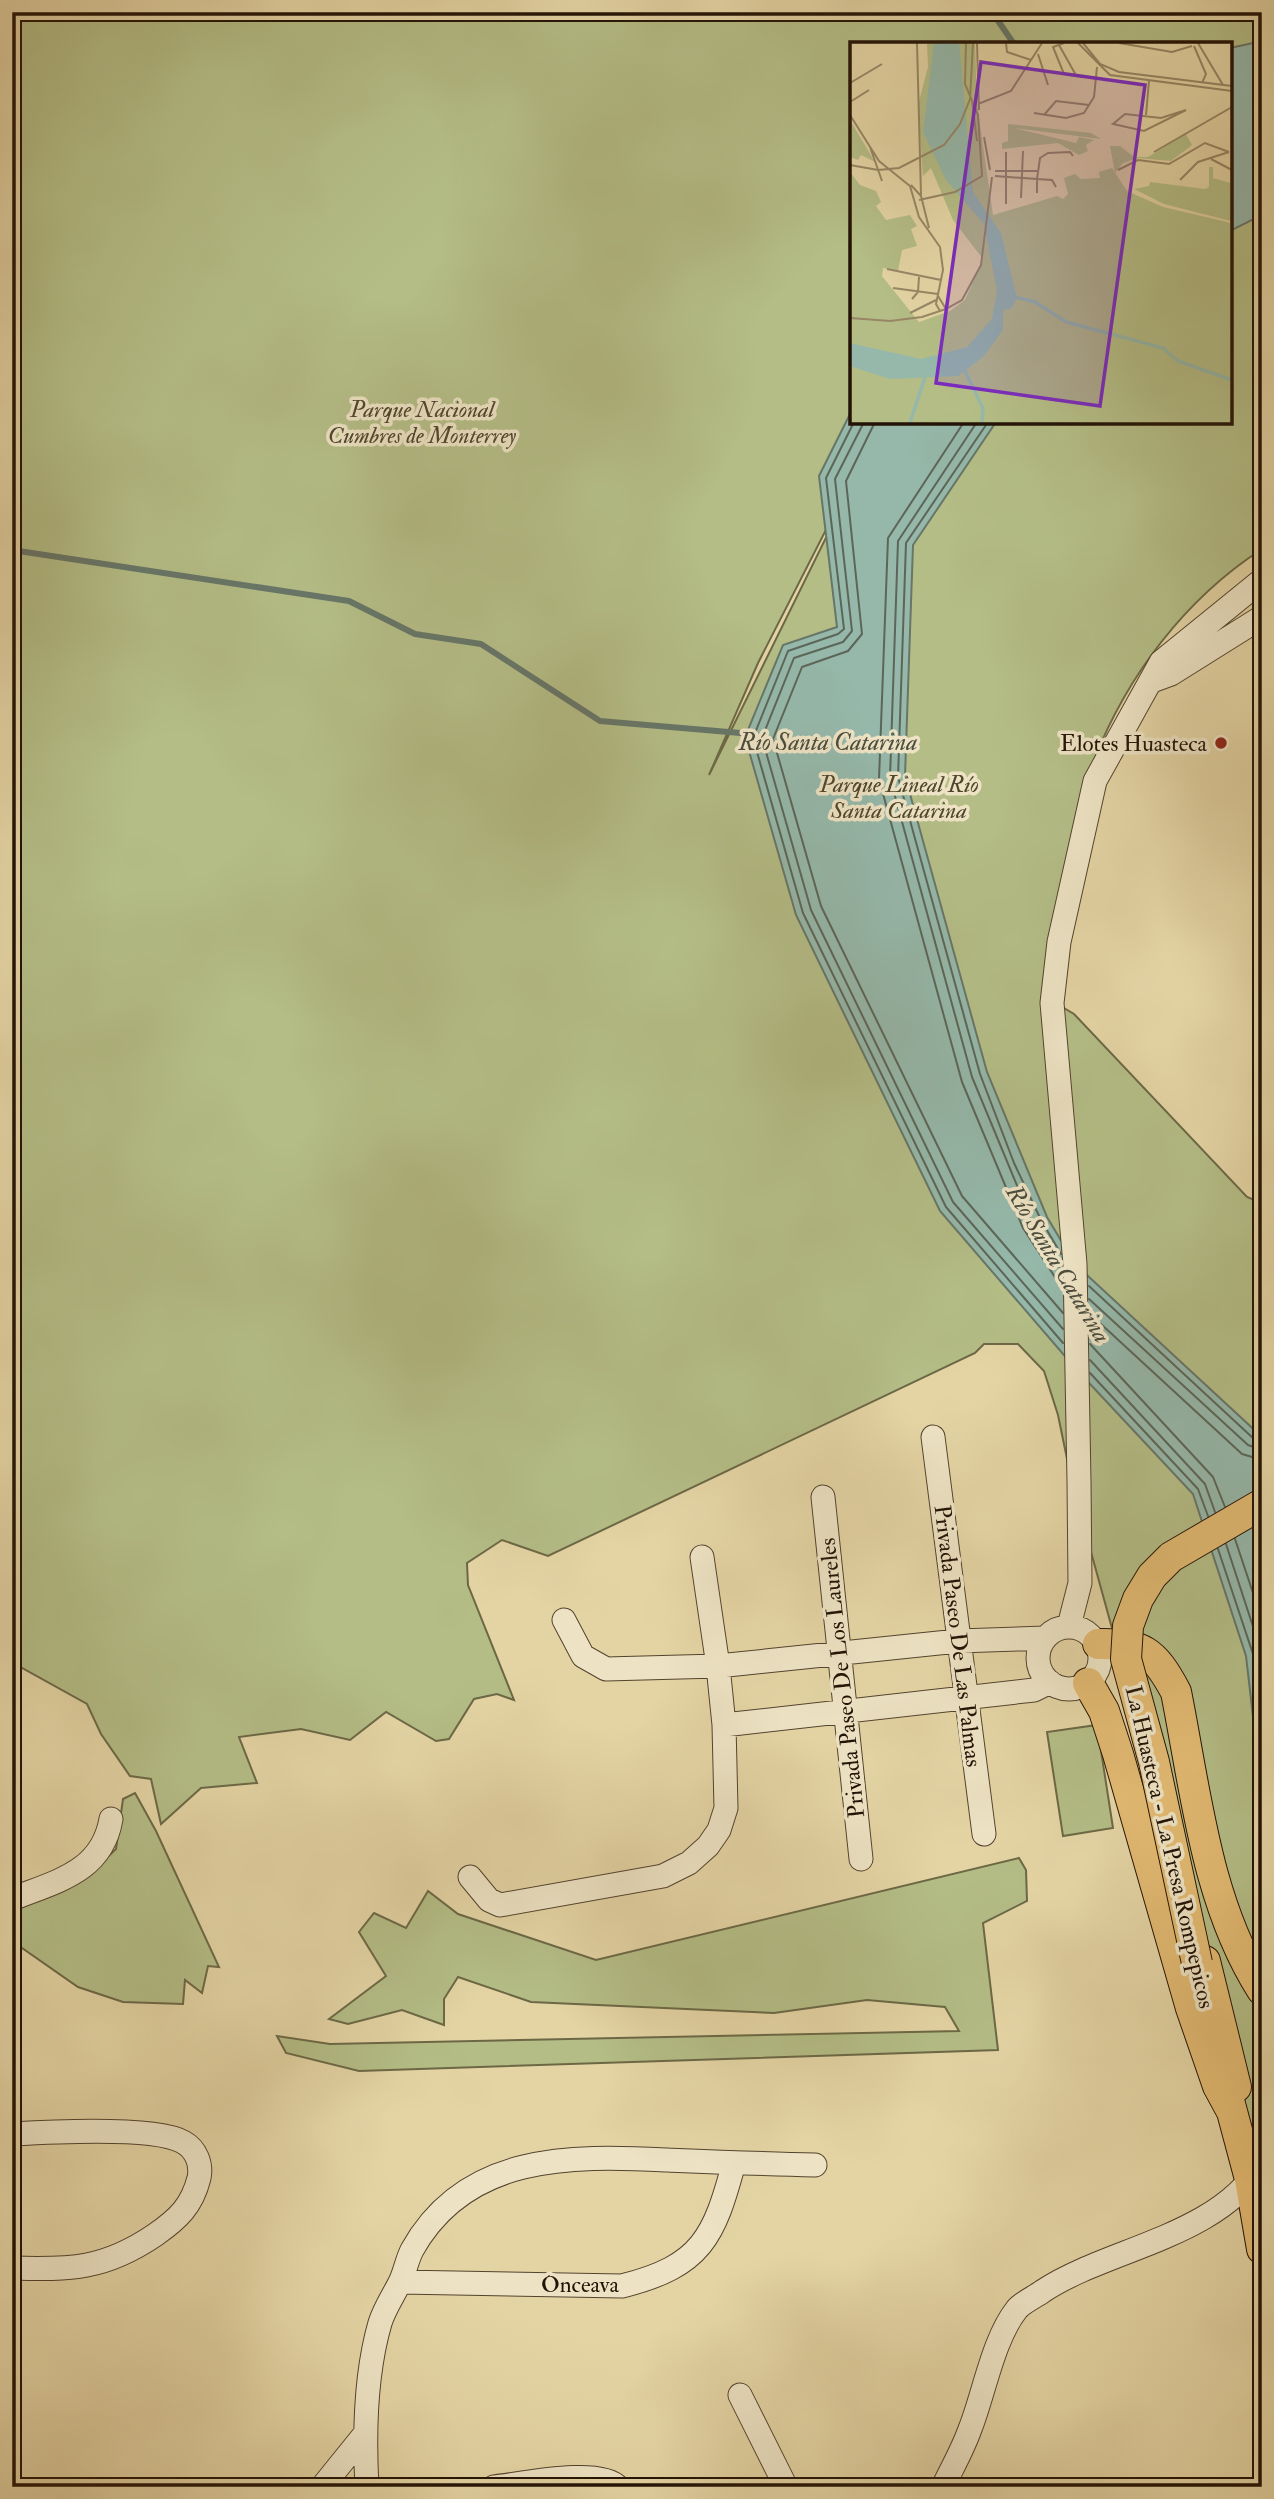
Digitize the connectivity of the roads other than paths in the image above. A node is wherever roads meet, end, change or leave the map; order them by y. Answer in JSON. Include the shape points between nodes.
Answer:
{"nodes":[{"id":1,"x":1255,"y":584,"type":"edge"},
{"id":2,"x":1262,"y":616,"type":"edge"},
{"id":3,"x":1262,"y":636,"type":"edge"},
{"id":4,"x":1193,"y":659,"type":"junction"},
{"id":5,"x":1152,"y":681,"type":"junction"},
{"id":6,"x":933,"y":1437,"type":"dead end"},
{"id":7,"x":823,"y":1497,"type":"dead end"},
{"id":8,"x":1262,"y":1504,"type":"edge"},
{"id":9,"x":1262,"y":1516,"type":"edge"},
{"id":10,"x":702,"y":1557,"type":"dead end"},
{"id":11,"x":564,"y":1620,"type":"dead end"},
{"id":12,"x":1069,"y":1626,"type":"junction"},
{"id":13,"x":1045,"y":1639,"type":"junction"},
{"id":14,"x":958,"y":1641,"type":"junction"},
{"id":15,"x":1098,"y":1644,"type":"junction"},
{"id":16,"x":840,"y":1652,"type":"junction"},
{"id":17,"x":718,"y":1666,"type":"junction"},
{"id":18,"x":1049,"y":1682,"type":"junction"},
{"id":19,"x":1088,"y":1683,"type":"junction"},
{"id":20,"x":966,"y":1697,"type":"junction"},
{"id":21,"x":845,"y":1710,"type":"junction"},
{"id":22,"x":724,"y":1725,"type":"junction"},
{"id":23,"x":111,"y":1819,"type":"dead end"},
{"id":24,"x":984,"y":1834,"type":"dead end"},
{"id":25,"x":861,"y":1860,"type":"dead end"},
{"id":26,"x":470,"y":1877,"type":"dead end"},
{"id":27,"x":12,"y":1899,"type":"edge"},
{"id":28,"x":1201,"y":1962,"type":"junction"},
{"id":29,"x":1262,"y":1990,"type":"edge"},
{"id":30,"x":1231,"y":2110,"type":"junction"},
{"id":31,"x":12,"y":2134,"type":"edge"},
{"id":32,"x":1262,"y":2145,"type":"edge"},
{"id":33,"x":734,"y":2163,"type":"junction"},
{"id":34,"x":815,"y":2165,"type":"dead end"},
{"id":35,"x":1258,"y":2175,"type":"edge"},
{"id":36,"x":1262,"y":2249,"type":"edge"},
{"id":37,"x":12,"y":2268,"type":"edge"},
{"id":38,"x":400,"y":2282,"type":"junction"},
{"id":39,"x":740,"y":2395,"type":"dead end"},
{"id":40,"x":364,"y":2435,"type":"junction"},
{"id":41,"x":327,"y":2486,"type":"edge"},
{"id":42,"x":522,"y":2486,"type":"edge"},
{"id":43,"x":367,"y":2487,"type":"edge"},
{"id":44,"x":494,"y":2487,"type":"edge"},
{"id":45,"x":618,"y":2487,"type":"edge"},
{"id":46,"x":786,"y":2487,"type":"edge"},
{"id":47,"x":943,"y":2487,"type":"edge"}],
"edges":[{"from":1,"to":2,"type":"street"},
{"from":1,"to":5,"type":"street","via":[[1161,662]]},
{"from":2,"to":4,"type":"street"},
{"from":3,"to":4,"type":"street"},
{"from":4,"to":5,"type":"street"},
{"from":5,"to":12,"type":"street","via":[[1095,781],[1059,942],[1052,1003],[1075,1264],[1080,1583]]},
{"from":6,"to":14,"type":"street","name":"Privada Paseo De Las Palmas"},
{"from":7,"to":16,"type":"street","name":"Privada Paseo De Los Laureles"},
{"from":8,"to":28,"type":"main road","name":"La Huasteca - La Presa Rompepicos","bridge":true,"via":[[1171,1557],[1152,1576],[1128,1626],[1126,1659]]},
{"from":9,"to":28,"type":"main road","name":"La Huasteca - La Presa Rompepicos","via":[[1178,1568],[1152,1604],[1143,1629],[1141,1656],[1147,1695],[1179,1826]]},
{"from":10,"to":17,"type":"street"},
{"from":11,"to":17,"type":"street","via":[[583,1656],[606,1670]]},
{"from":12,"to":13,"type":"street"},
{"from":12,"to":15,"type":"street","via":[[1086,1631]]},
{"from":13,"to":14,"type":"street"},
{"from":13,"to":18,"type":"street","via":[[1039,1666]]},
{"from":14,"to":16,"type":"street"},
{"from":14,"to":20,"type":"street","name":"Privada Paseo De Las Palmas"},
{"from":15,"to":19,"type":"street","via":[[1100,1666]]},
{"from":15,"to":29,"type":"main road","via":[[1133,1644],[1146,1652],[1176,1692],[1217,1890],[1232,1937]]},
{"from":16,"to":17,"type":"street"},
{"from":16,"to":21,"type":"street","name":"Privada Paseo De Los Laureles"},
{"from":17,"to":22,"type":"street"},
{"from":18,"to":19,"type":"street","via":[[1068,1689]]},
{"from":18,"to":20,"type":"street","via":[[1034,1690]]},
{"from":19,"to":30,"type":"main road","via":[[1104,1712],[1191,2008]]},
{"from":20,"to":21,"type":"street"},
{"from":20,"to":24,"type":"street","name":"Privada Paseo De Las Palmas"},
{"from":21,"to":22,"type":"street"},
{"from":21,"to":25,"type":"street","name":"Privada Paseo De Los Laureles"},
{"from":22,"to":26,"type":"street","via":[[726,1808],[719,1830],[689,1863],[663,1876],[506,1905],[489,1900]]},
{"from":23,"to":27,"type":"street","via":[[99,1854],[61,1880]]},
{"from":28,"to":30,"type":"main road","name":"La Huasteca - La Presa Rompepicos"},
{"from":28,"to":32,"type":"main road","name":"La Huasteca - La Presa Rompepicos","via":[[1236,2087]]},
{"from":30,"to":35,"type":"main road","name":"La Huasteca - La Presa Rompepicos"},
{"from":31,"to":37,"type":"street","via":[[66,2130],[162,2136],[182,2141],[194,2151],[200,2172],[184,2213],[120,2257],[65,2269]]},
{"from":33,"to":34,"type":"street"},
{"from":33,"to":38,"type":"street","via":[[606,2157],[521,2166],[475,2186],[435,2218],[412,2251]]},
{"from":33,"to":38,"type":"street","name":"Onceava","via":[[719,2217],[703,2244],[656,2276],[622,2286]]},
{"from":35,"to":36,"type":"main road","name":"La Huasteca - La Presa Rompepicos"},
{"from":35,"to":47,"type":"street","via":[[1209,2213],[1161,2241],[1067,2276],[1017,2309]]},
{"from":38,"to":40,"type":"street","via":[[380,2322]]},
{"from":39,"to":46,"type":"street"},
{"from":40,"to":41,"type":"street"},
{"from":40,"to":43,"type":"street"},
{"from":42,"to":44,"type":"street"},
{"from":42,"to":45,"type":"street","via":[[589,2477],[613,2481]]}]}
